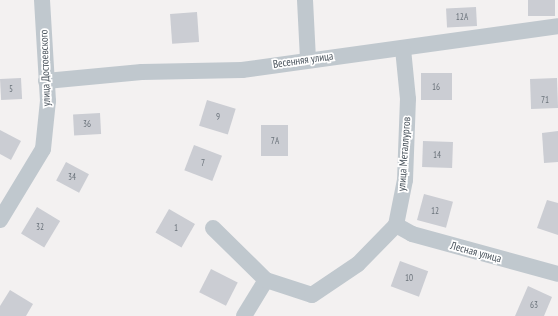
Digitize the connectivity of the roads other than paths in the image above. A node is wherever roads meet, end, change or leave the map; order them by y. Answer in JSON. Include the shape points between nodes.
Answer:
{"nodes":[{"id":1,"x":42,"y":0,"type":"edge"},
{"id":2,"x":306,"y":0,"type":"edge"},
{"id":3,"x":558,"y":26,"type":"edge"},
{"id":4,"x":403,"y":49,"type":"junction"},
{"id":5,"x":308,"y":59,"type":"junction"},
{"id":6,"x":46,"y":81,"type":"junction"},
{"id":7,"x":0,"y":220,"type":"edge"},
{"id":8,"x":396,"y":225,"type":"junction"},
{"id":9,"x":213,"y":228,"type":"dead end"},
{"id":10,"x":558,"y":274,"type":"edge"},
{"id":11,"x":266,"y":280,"type":"junction"},
{"id":12,"x":244,"y":316,"type":"edge"}],
"edges":[{"from":1,"to":6,"type":"street","name":"улица Достоевского"},
{"from":2,"to":5,"type":"street"},
{"from":3,"to":4,"type":"street","name":"Весенняя улица"},
{"from":4,"to":5,"type":"street","name":"Весенняя улица"},
{"from":4,"to":8,"type":"street","name":"улица Металлургов","via":[[408,99],[405,180]]},
{"from":5,"to":6,"type":"street","name":"Весенняя улица","via":[[242,70],[142,72]]},
{"from":6,"to":7,"type":"street","name":"улица Достоевского","via":[[43,149]]},
{"from":8,"to":10,"type":"street","name":"Лесная улица","via":[[412,234]]},
{"from":8,"to":11,"type":"street","via":[[358,264],[312,295]]},
{"from":9,"to":11,"type":"street"},
{"from":11,"to":12,"type":"street"}]}
